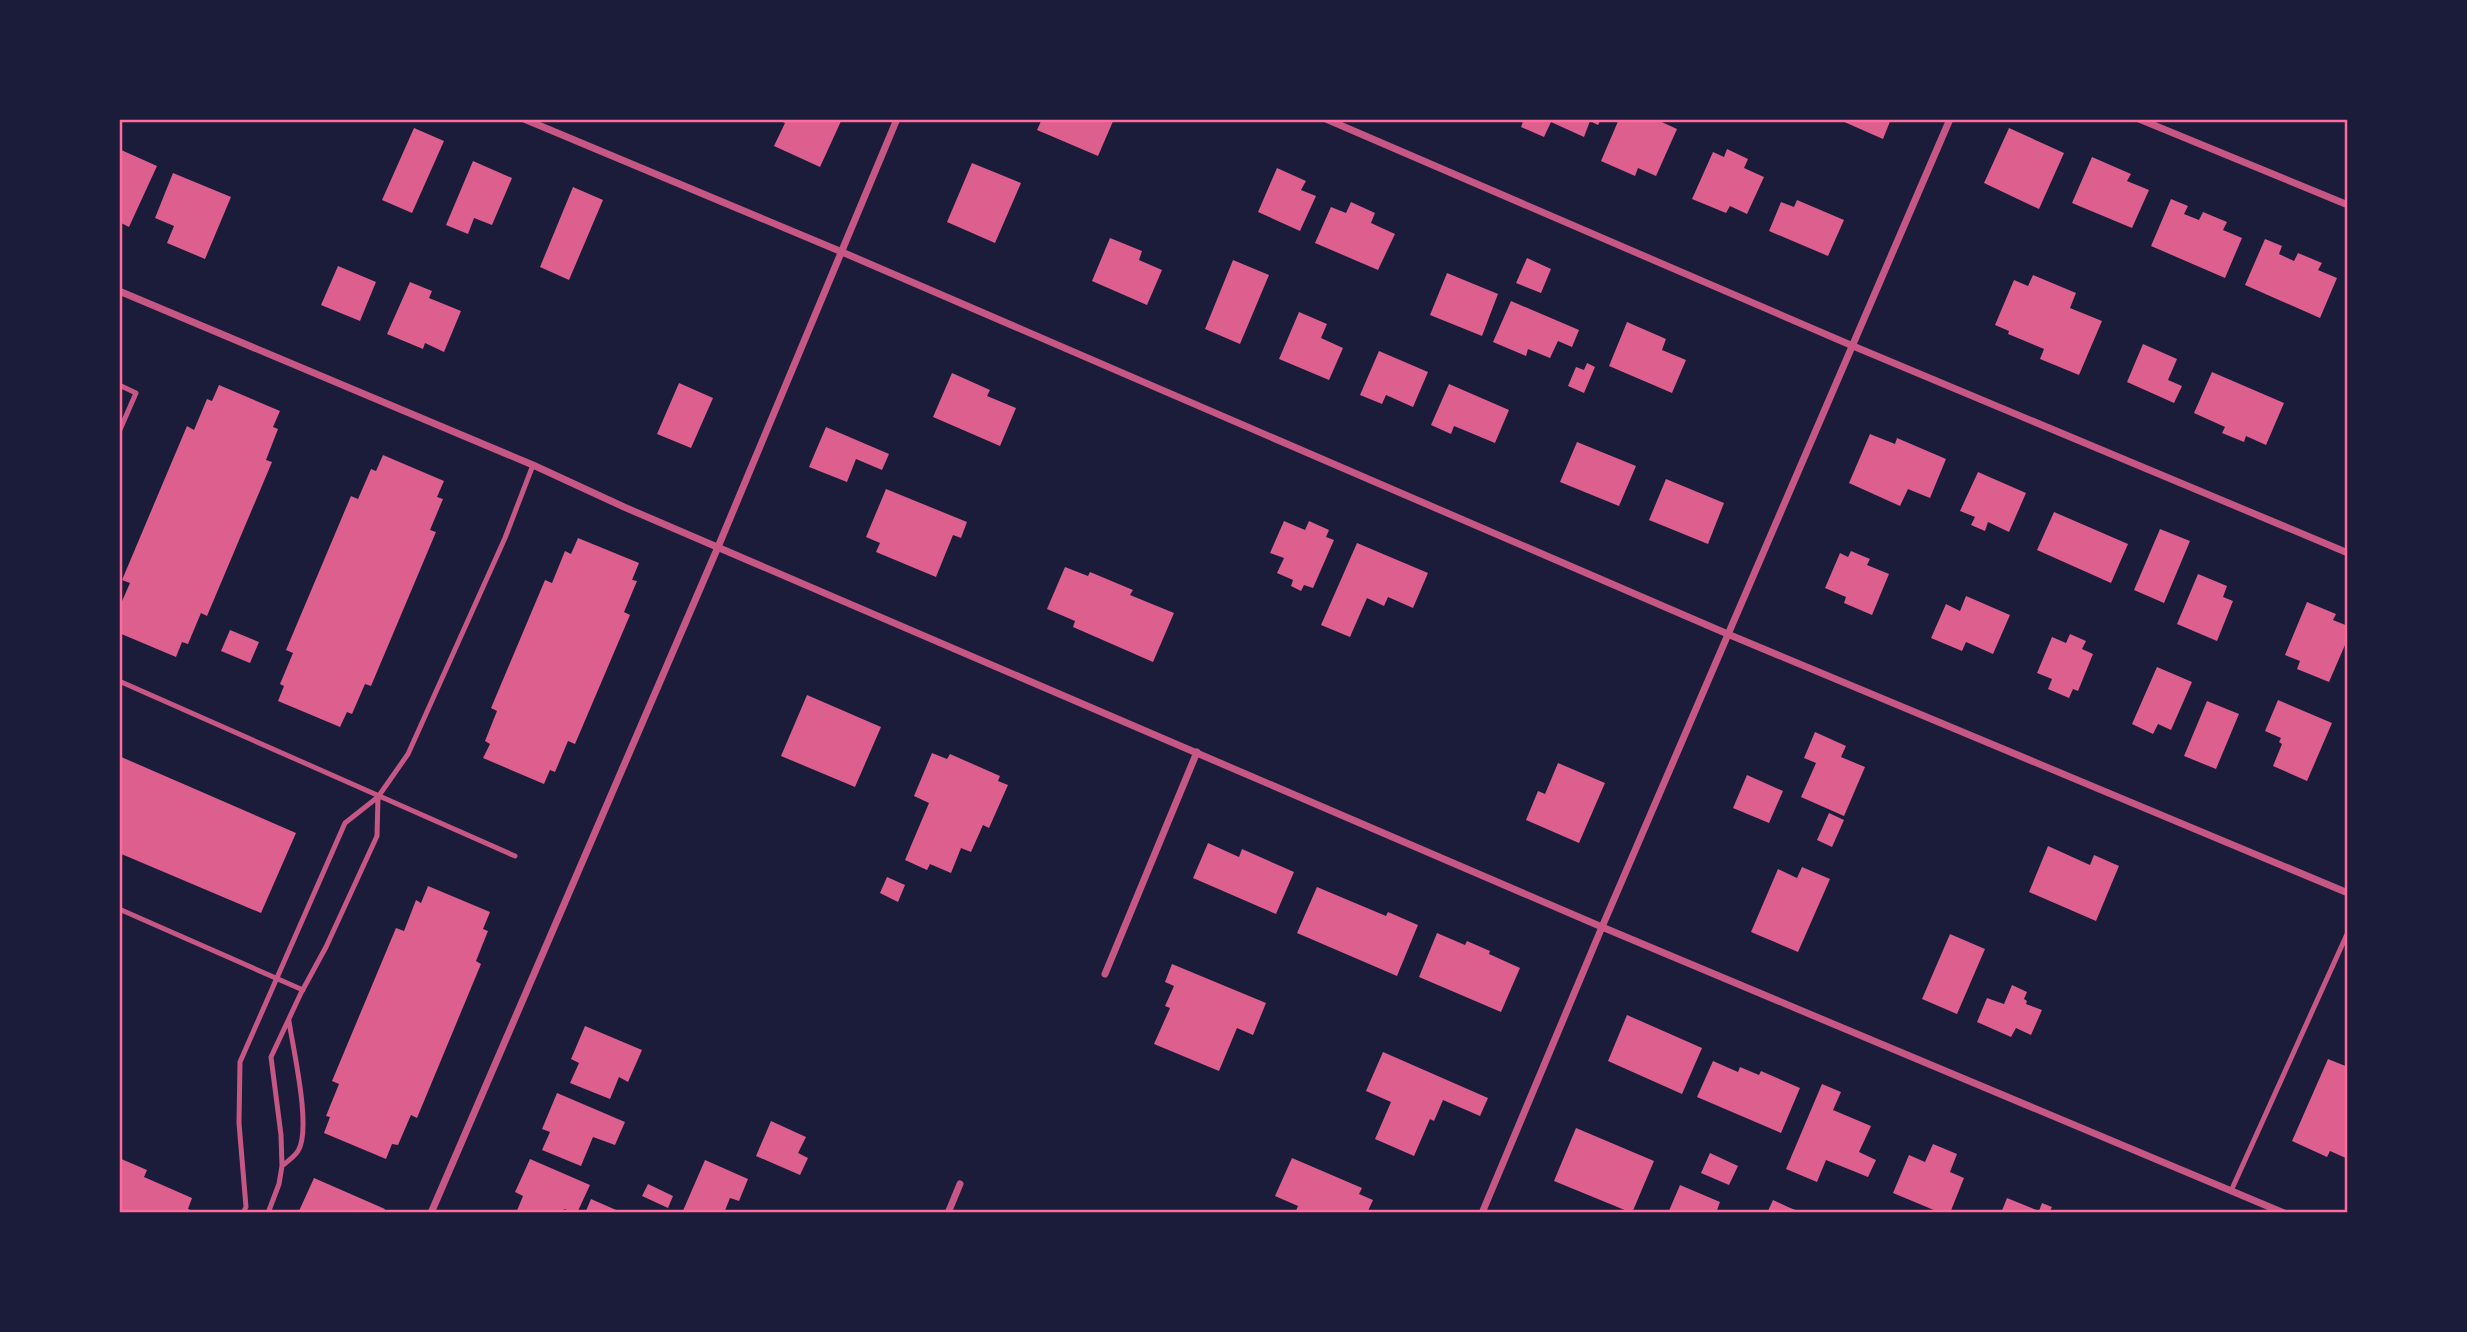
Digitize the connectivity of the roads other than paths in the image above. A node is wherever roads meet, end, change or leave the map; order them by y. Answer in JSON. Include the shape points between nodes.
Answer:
{"nodes":[{"id":1,"x":524,"y":119,"type":"edge"},
{"id":2,"x":897,"y":119,"type":"edge"},
{"id":3,"x":1326,"y":119,"type":"edge"},
{"id":4,"x":1950,"y":119,"type":"edge"},
{"id":5,"x":2139,"y":119,"type":"edge"},
{"id":6,"x":2348,"y":205,"type":"edge"},
{"id":7,"x":842,"y":252,"type":"junction"},
{"id":8,"x":119,"y":291,"type":"edge"},
{"id":9,"x":1853,"y":346,"type":"junction"},
{"id":10,"x":119,"y":385,"type":"edge"},
{"id":11,"x":119,"y":432,"type":"edge"},
{"id":12,"x":533,"y":465,"type":"junction"},
{"id":13,"x":718,"y":547,"type":"junction"},
{"id":14,"x":2348,"y":553,"type":"edge"},
{"id":15,"x":1730,"y":635,"type":"junction"},
{"id":16,"x":119,"y":681,"type":"edge"},
{"id":17,"x":1197,"y":751,"type":"junction"},
{"id":18,"x":378,"y":797,"type":"junction"},
{"id":19,"x":515,"y":856,"type":"dead end"},
{"id":20,"x":2348,"y":892,"type":"edge"},
{"id":21,"x":119,"y":909,"type":"edge"},
{"id":22,"x":1602,"y":927,"type":"junction"},
{"id":23,"x":2348,"y":932,"type":"edge"},
{"id":24,"x":1105,"y":974,"type":"dead end"},
{"id":25,"x":276,"y":977,"type":"junction"},
{"id":26,"x":303,"y":990,"type":"junction"},
{"id":27,"x":289,"y":1019,"type":"junction"},
{"id":28,"x":282,"y":1166,"type":"junction"},
{"id":29,"x":960,"y":1184,"type":"dead end"},
{"id":30,"x":2231,"y":1191,"type":"junction"},
{"id":31,"x":243,"y":1213,"type":"edge"},
{"id":32,"x":268,"y":1213,"type":"edge"},
{"id":33,"x":431,"y":1213,"type":"edge"},
{"id":34,"x":948,"y":1213,"type":"edge"},
{"id":35,"x":1482,"y":1213,"type":"edge"},
{"id":36,"x":2284,"y":1213,"type":"edge"}],
"edges":[{"from":1,"to":7,"type":"street"},
{"from":2,"to":7,"type":"street"},
{"from":3,"to":9,"type":"street"},
{"from":4,"to":9,"type":"street"},
{"from":5,"to":6,"type":"street"},
{"from":7,"to":13,"type":"street"},
{"from":7,"to":15,"type":"street"},
{"from":8,"to":12,"type":"street"},
{"from":9,"to":14,"type":"street"},
{"from":9,"to":15,"type":"street"},
{"from":10,"to":11,"type":"lane","via":[[136,393]]},
{"from":12,"to":13,"type":"street"},
{"from":12,"to":18,"type":"lane","via":[[408,754]]},
{"from":13,"to":17,"type":"street"},
{"from":13,"to":33,"type":"street"},
{"from":15,"to":20,"type":"street"},
{"from":15,"to":22,"type":"street"},
{"from":16,"to":18,"type":"lane"},
{"from":17,"to":22,"type":"street"},
{"from":17,"to":24,"type":"street"},
{"from":18,"to":19,"type":"lane"},
{"from":18,"to":25,"type":"lane","via":[[345,823]]},
{"from":18,"to":26,"type":"lane","via":[[377,836]]},
{"from":21,"to":25,"type":"lane"},
{"from":22,"to":30,"type":"street"},
{"from":22,"to":35,"type":"street"},
{"from":23,"to":30,"type":"lane"},
{"from":25,"to":26,"type":"lane"},
{"from":25,"to":31,"type":"lane","via":[[240,1062]]},
{"from":26,"to":27,"type":"lane"},
{"from":27,"to":28,"type":"lane","via":[[271,1057]]},
{"from":27,"to":28,"type":"lane","via":[[304,1126],[299,1151]]},
{"from":28,"to":32,"type":"lane"},
{"from":29,"to":34,"type":"street"},
{"from":30,"to":36,"type":"street"}]}
